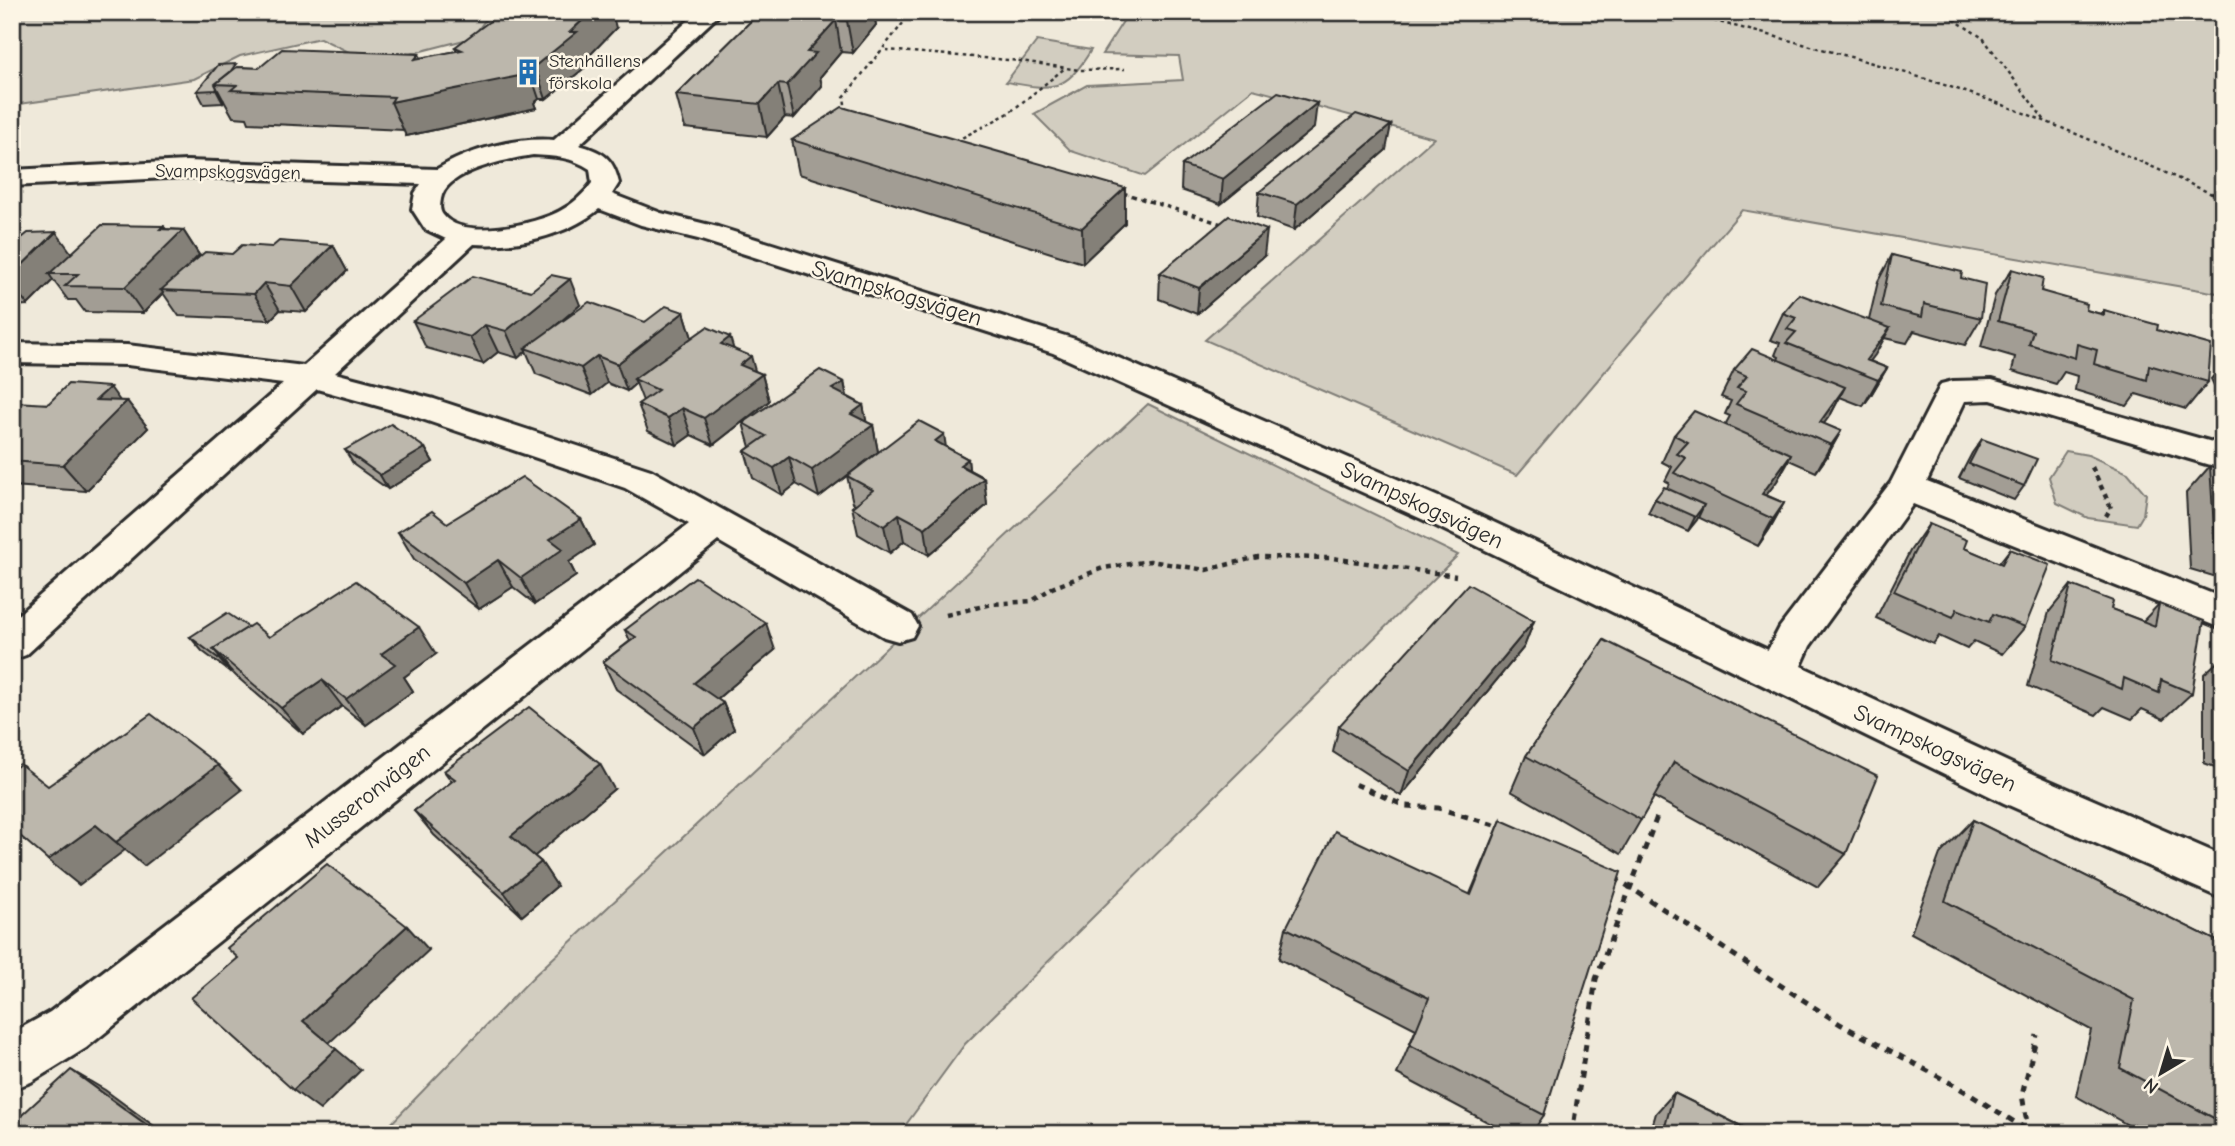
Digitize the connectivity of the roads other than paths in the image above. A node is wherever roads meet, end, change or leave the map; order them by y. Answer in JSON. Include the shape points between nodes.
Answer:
{"nodes":[{"id":1,"x":711,"y":12,"type":"edge"},
{"id":2,"x":561,"y":148,"type":"junction"},
{"id":3,"x":444,"y":177,"type":"junction"},
{"id":4,"x":12,"y":178,"type":"edge"},
{"id":5,"x":596,"y":198,"type":"junction"},
{"id":6,"x":467,"y":235,"type":"junction"},
{"id":7,"x":12,"y":353,"type":"edge"},
{"id":8,"x":311,"y":377,"type":"junction"},
{"id":9,"x":2223,"y":457,"type":"edge"},
{"id":10,"x":1906,"y":487,"type":"junction"},
{"id":11,"x":717,"y":522,"type":"junction"},
{"id":12,"x":2223,"y":614,"type":"edge"},
{"id":13,"x":898,"y":626,"type":"road end"},
{"id":14,"x":12,"y":644,"type":"edge"},
{"id":15,"x":1777,"y":673,"type":"junction"},
{"id":16,"x":2223,"y":878,"type":"edge"},
{"id":17,"x":12,"y":1063,"type":"edge"}],
"edges":[{"from":1,"to":2,"type":"street"},
{"from":2,"to":3,"type":"street","name":"Svampskogsvägen","via":[[501,152]]},
{"from":2,"to":5,"type":"street","name":"Svampskogsvägen","via":[[588,155],[602,166],[606,183]]},
{"from":3,"to":4,"type":"street","name":"Svampskogsvägen","via":[[186,169]]},
{"from":3,"to":6,"type":"street","via":[[429,192],[426,209],[434,223]]},
{"from":5,"to":6,"type":"street","via":[[569,218],[540,228],[498,236]]},
{"from":5,"to":15,"type":"street","name":"Svampskogsvägen","via":[[1064,346],[1437,511]]},
{"from":6,"to":8,"type":"street"},
{"from":7,"to":8,"type":"street","via":[[127,355]]},
{"from":8,"to":11,"type":"street","via":[[422,407],[638,480]]},
{"from":8,"to":14,"type":"street"},
{"from":9,"to":10,"type":"street","via":[[1992,390],[1953,391]]},
{"from":10,"to":12,"type":"street"},
{"from":10,"to":15,"type":"street","via":[[1794,638]]},
{"from":11,"to":13,"type":"street"},
{"from":11,"to":17,"type":"street","name":"Musseronvägen","via":[[68,1030]]},
{"from":15,"to":16,"type":"street","name":"Svampskogsvägen","via":[[2020,789]]}]}
